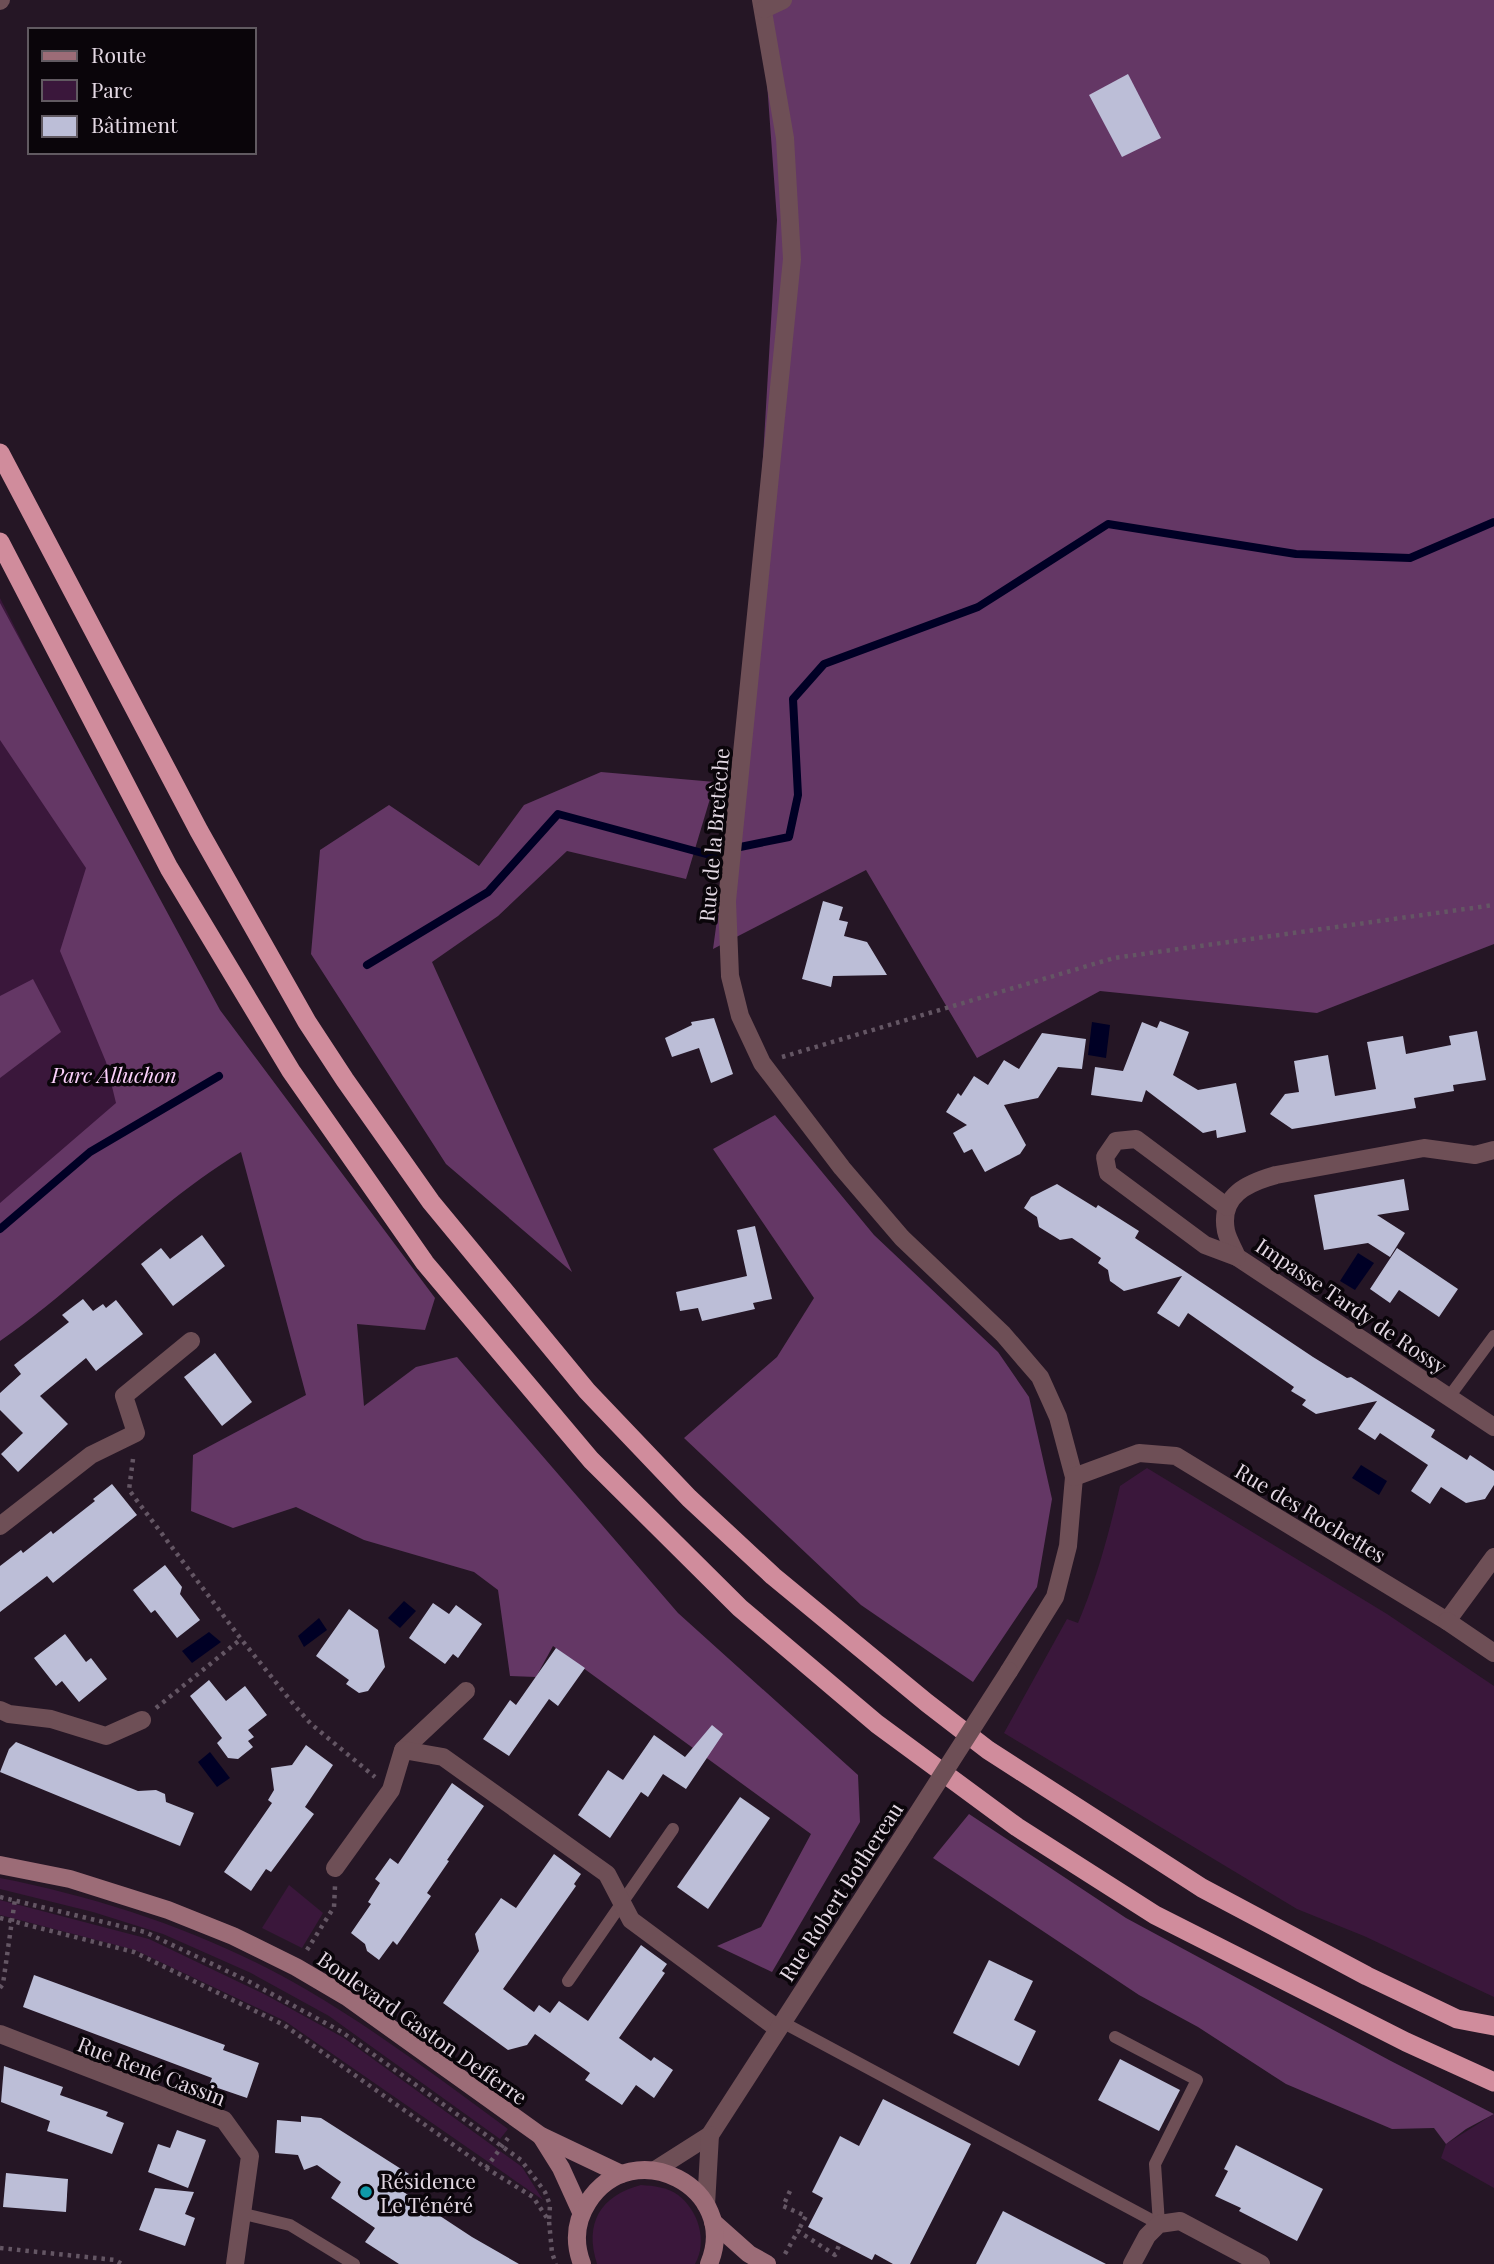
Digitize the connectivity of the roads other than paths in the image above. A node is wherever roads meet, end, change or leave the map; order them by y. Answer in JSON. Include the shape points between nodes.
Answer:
{"nodes":[{"id":1,"x":783,"y":0,"type":"edge"},
{"id":2,"x":763,"y":5,"type":"edge"},
{"id":3,"x":0,"y":453,"type":"edge"},
{"id":4,"x":0,"y":542,"type":"edge"},
{"id":5,"x":1494,"y":1150,"type":"edge"},
{"id":6,"x":1227,"y":1207,"type":"junction"},
{"id":7,"x":1237,"y":1257,"type":"junction"},
{"id":8,"x":1494,"y":1336,"type":"edge"},
{"id":9,"x":191,"y":1341,"type":"dead end"},
{"id":10,"x":1449,"y":1397,"type":"junction"},
{"id":11,"x":1494,"y":1427,"type":"edge"},
{"id":12,"x":1074,"y":1477,"type":"junction"},
{"id":13,"x":0,"y":1526,"type":"edge"},
{"id":14,"x":1494,"y":1557,"type":"edge"},
{"id":15,"x":1447,"y":1620,"type":"junction"},
{"id":16,"x":1494,"y":1653,"type":"edge"},
{"id":17,"x":1009,"y":1671,"type":"joint"},
{"id":18,"x":466,"y":1691,"type":"dead end"},
{"id":19,"x":0,"y":1710,"type":"edge"},
{"id":20,"x":142,"y":1720,"type":"road end"},
{"id":21,"x":403,"y":1750,"type":"junction"},
{"id":22,"x":673,"y":1829,"type":"dead end"},
{"id":23,"x":0,"y":1865,"type":"edge"},
{"id":24,"x":335,"y":1868,"type":"road end"},
{"id":25,"x":623,"y":1902,"type":"junction"},
{"id":26,"x":568,"y":1981,"type":"dead end"},
{"id":27,"x":1457,"y":2019,"type":"junction"},
{"id":28,"x":780,"y":2025,"type":"junction"},
{"id":29,"x":1494,"y":2026,"type":"edge"},
{"id":30,"x":0,"y":2034,"type":"edge"},
{"id":31,"x":1494,"y":2034,"type":"edge"},
{"id":32,"x":1115,"y":2037,"type":"dead end"},
{"id":33,"x":1494,"y":2082,"type":"edge"},
{"id":34,"x":710,"y":2135,"type":"junction"},
{"id":35,"x":541,"y":2136,"type":"junction"},
{"id":36,"x":655,"y":2170,"type":"junction"},
{"id":37,"x":621,"y":2174,"type":"junction"},
{"id":38,"x":706,"y":2205,"type":"junction"},
{"id":39,"x":581,"y":2212,"type":"junction"},
{"id":40,"x":240,"y":2213,"type":"junction"},
{"id":41,"x":713,"y":2222,"type":"junction"},
{"id":42,"x":1159,"y":2224,"type":"junction"},
{"id":43,"x":234,"y":2264,"type":"edge"},
{"id":44,"x":354,"y":2264,"type":"edge"},
{"id":45,"x":582,"y":2264,"type":"edge"},
{"id":46,"x":709,"y":2264,"type":"edge"},
{"id":47,"x":767,"y":2264,"type":"edge"},
{"id":48,"x":1132,"y":2264,"type":"edge"},
{"id":49,"x":1261,"y":2264,"type":"edge"}],
"edges":[{"from":1,"to":2,"type":"street"},
{"from":2,"to":12,"type":"street","name":"Rue de la Bretèche","via":[[785,138],[792,259],[727,901],[730,976],[740,1016],[762,1063],[842,1168],[902,1238],[1003,1334],[1040,1377],[1058,1417]]},
{"from":3,"to":27,"type":"highway","via":[[199,831],[307,1022],[430,1202],[587,1391],[689,1498],[773,1576],[988,1750],[1202,1888]]},
{"from":4,"to":33,"type":"highway","via":[[169,868],[291,1071],[425,1263],[591,1460],[740,1608],[877,1724],[1017,1827],[1155,1915]]},
{"from":5,"to":6,"type":"street","via":[[1475,1155],[1424,1148],[1276,1175],[1237,1192]]},
{"from":6,"to":7,"type":"street","name":"Impasse Tardy de Rossy","via":[[1226,1230]]},
{"from":6,"to":7,"type":"street","via":[[1136,1139],[1116,1141],[1105,1157],[1108,1173],[1205,1245]]},
{"from":7,"to":10,"type":"street","name":"Impasse Tardy de Rossy"},
{"from":8,"to":10,"type":"lane"},
{"from":9,"to":13,"type":"street","via":[[124,1395],[136,1433],[91,1455]]},
{"from":10,"to":11,"type":"street","name":"Impasse Tardy de Rossy"},
{"from":12,"to":15,"type":"street","name":"Rue des Rochettes","via":[[1139,1453],[1176,1456]]},
{"from":12,"to":17,"type":"street","name":"Rue de la Bretèche","via":[[1068,1546],[1055,1597]]},
{"from":14,"to":15,"type":"street"},
{"from":15,"to":16,"type":"street","name":"Rue des Rochettes"},
{"from":17,"to":28,"type":"street","name":"Rue Robert Bothereau","bridge":true},
{"from":18,"to":21,"type":"street"},
{"from":19,"to":20,"type":"street","via":[[51,1719],[106,1737]]},
{"from":21,"to":24,"type":"street","via":[[391,1790]]},
{"from":21,"to":25,"type":"street","via":[[443,1757],[607,1874]]},
{"from":22,"to":25,"type":"lane"},
{"from":23,"to":35,"type":"main road","name":"Boulevard Gaston Defferre","via":[[70,1879],[168,1910],[296,1967]]},
{"from":25,"to":26,"type":"lane"},
{"from":25,"to":28,"type":"street","via":[[631,1920]]},
{"from":27,"to":29,"type":"highway"},
{"from":27,"to":31,"type":"highway"},
{"from":28,"to":34,"type":"street","name":"Rue Robert Bothereau"},
{"from":28,"to":42,"type":"lane"},
{"from":30,"to":40,"type":"street","name":"Rue René Cassin","via":[[224,2120],[250,2155]]},
{"from":32,"to":42,"type":"lane","via":[[1197,2080],[1155,2164]]},
{"from":34,"to":36,"type":"street","name":"Rue Robert Bothereau"},
{"from":34,"to":38,"type":"street","name":"Rue Robert Bothereau"},
{"from":35,"to":37,"type":"main road","name":"Boulevard Gaston Defferre"},
{"from":35,"to":39,"type":"main road","name":"Boulevard Gaston Defferre"},
{"from":36,"to":37,"type":"main road"},
{"from":36,"to":38,"type":"main road","via":[[693,2188]]},
{"from":37,"to":39,"type":"main road","via":[[596,2190]]},
{"from":38,"to":41,"type":"main road"},
{"from":39,"to":45,"type":"main road","via":[[576,2232]]},
{"from":40,"to":43,"type":"street","name":"Rue René Cassin"},
{"from":40,"to":44,"type":"lane","via":[[290,2225]]},
{"from":41,"to":46,"type":"main road","via":[[715,2239]]},
{"from":41,"to":47,"type":"main road"},
{"from":42,"to":48,"type":"street","via":[[1147,2235]]},
{"from":42,"to":49,"type":"street","via":[[1180,2221]]}]}
